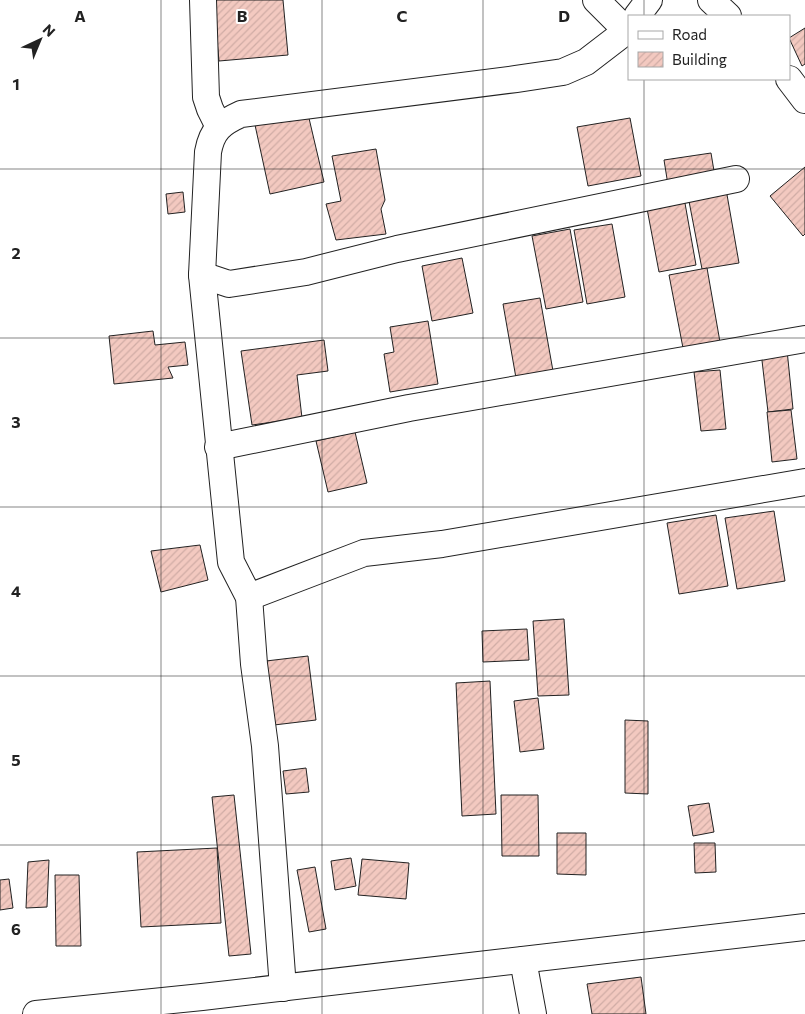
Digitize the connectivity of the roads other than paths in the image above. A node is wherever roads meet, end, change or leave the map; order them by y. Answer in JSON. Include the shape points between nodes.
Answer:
{"nodes":[{"id":1,"x":204,"y":0,"type":"edge"},
{"id":2,"x":596,"y":0,"type":"edge"},
{"id":3,"x":649,"y":0,"type":"edge"},
{"id":4,"x":711,"y":0,"type":"edge"},
{"id":5,"x":638,"y":15,"type":"edge"},
{"id":6,"x":727,"y":15,"type":"edge"},
{"id":7,"x":628,"y":23,"type":"edge"},
{"id":8,"x":628,"y":27,"type":"edge"},
{"id":9,"x":790,"y":80,"type":"edge"},
{"id":10,"x":805,"y":100,"type":"edge"},
{"id":11,"x":219,"y":127,"type":"junction"},
{"id":12,"x":736,"y":178,"type":"dead end"},
{"id":13,"x":202,"y":275,"type":"junction"},
{"id":14,"x":805,"y":339,"type":"edge"},
{"id":15,"x":218,"y":447,"type":"junction"},
{"id":16,"x":805,"y":482,"type":"edge"},
{"id":17,"x":249,"y":597,"type":"junction"},
{"id":18,"x":805,"y":927,"type":"edge"},
{"id":19,"x":523,"y":960,"type":"junction"},
{"id":20,"x":283,"y":988,"type":"junction"},
{"id":21,"x":137,"y":1009,"type":"edge"},
{"id":22,"x":36,"y":1014,"type":"edge"},
{"id":23,"x":533,"y":1014,"type":"edge"}],
"edges":[{"from":1,"to":11,"type":"street","via":[[206,97]]},
{"from":2,"to":7,"type":"street"},
{"from":3,"to":5,"type":"street"},
{"from":4,"to":6,"type":"street"},
{"from":8,"to":11,"type":"street","via":[[586,62],[562,72],[241,114]]},
{"from":9,"to":10,"type":"street"},
{"from":11,"to":13,"type":"street","via":[[208,152]]},
{"from":12,"to":13,"type":"street","via":[[306,272],[229,284]]},
{"from":13,"to":15,"type":"street"},
{"from":14,"to":15,"type":"street","via":[[409,408]]},
{"from":15,"to":17,"type":"street","via":[[230,562]]},
{"from":16,"to":17,"type":"street","via":[[442,544],[364,552]]},
{"from":17,"to":20,"type":"street","via":[[265,746]]},
{"from":18,"to":19,"type":"street"},
{"from":19,"to":20,"type":"street"},
{"from":19,"to":23,"type":"street"},
{"from":20,"to":21,"type":"street"},
{"from":21,"to":22,"type":"street"}]}
